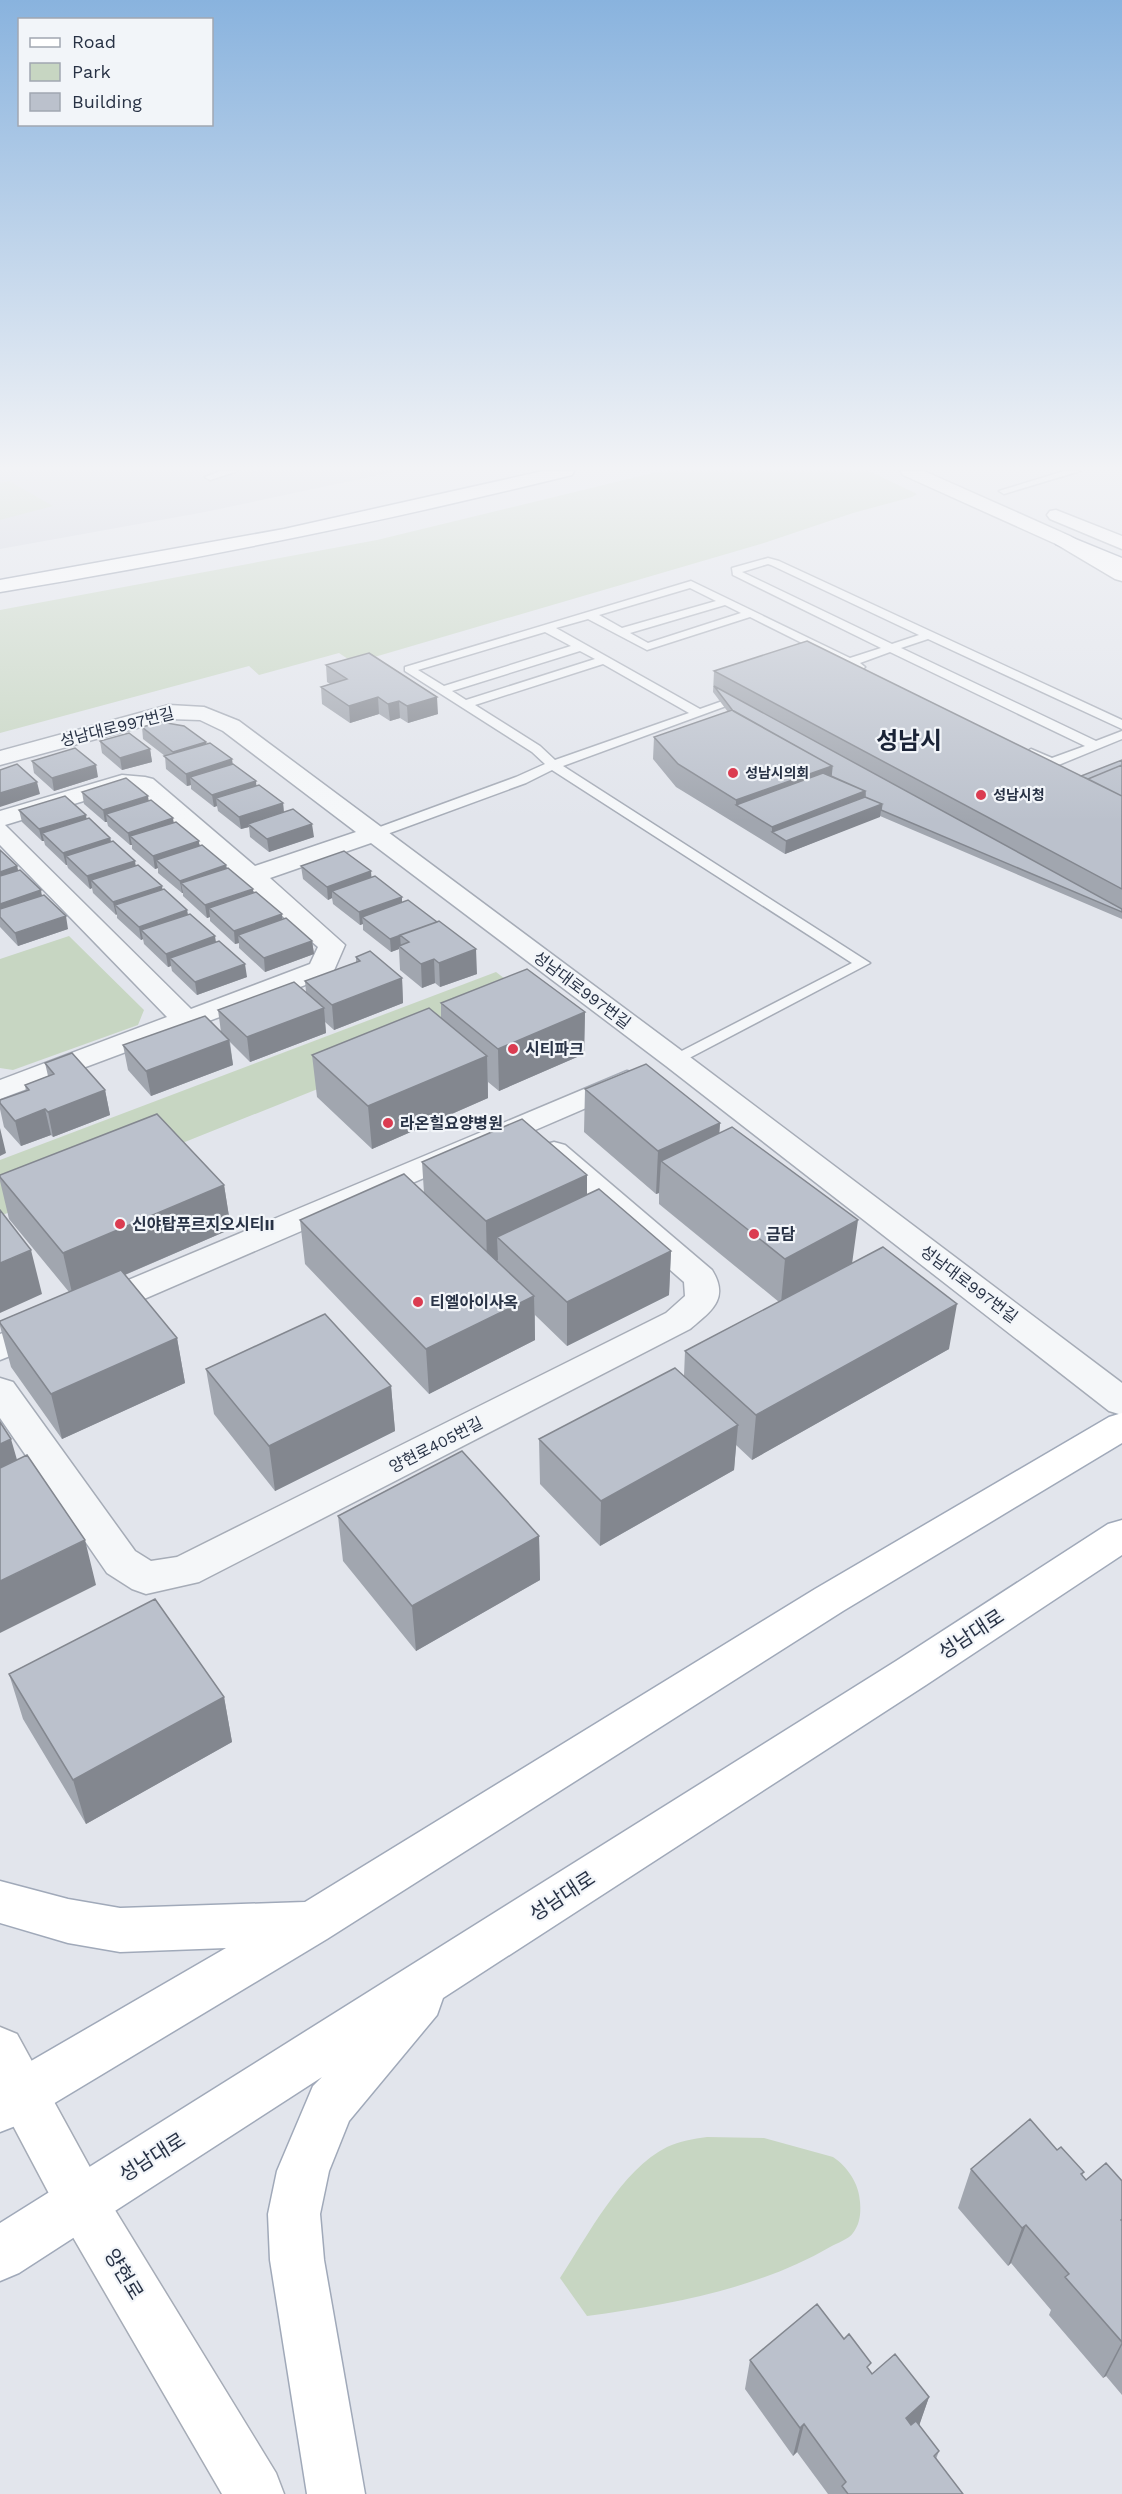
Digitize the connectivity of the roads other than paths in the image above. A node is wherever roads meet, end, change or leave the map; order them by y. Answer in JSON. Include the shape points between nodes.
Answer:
{"nodes":[{"id":1,"x":680,"y":587,"type":"edge"},
{"id":2,"x":698,"y":587,"type":"edge"},
{"id":3,"x":766,"y":587,"type":"edge"},
{"id":4,"x":829,"y":587,"type":"edge"},
{"id":5,"x":726,"y":601,"type":"junction"},
{"id":6,"x":752,"y":613,"type":"junction"},
{"id":7,"x":590,"y":615,"type":"junction"},
{"id":8,"x":547,"y":628,"type":"junction"},
{"id":9,"x":621,"y":632,"type":"junction"},
{"id":10,"x":929,"y":635,"type":"junction"},
{"id":11,"x":581,"y":647,"type":"junction"},
{"id":12,"x":891,"y":648,"type":"junction"},
{"id":13,"x":605,"y":660,"type":"junction"},
{"id":14,"x":850,"y":662,"type":"junction"},
{"id":15,"x":833,"y":668,"type":"edge"},
{"id":16,"x":871,"y":673,"type":"edge"},
{"id":17,"x":442,"y":690,"type":"junction"},
{"id":18,"x":731,"y":702,"type":"edge"},
{"id":19,"x":466,"y":704,"type":"junction"},
{"id":20,"x":699,"y":713,"type":"junction"},
{"id":21,"x":1122,"y":725,"type":"edge"},
{"id":22,"x":1122,"y":735,"type":"edge"},
{"id":23,"x":1096,"y":746,"type":"junction"},
{"id":24,"x":1020,"y":747,"type":"edge"},
{"id":25,"x":0,"y":758,"type":"edge"},
{"id":26,"x":553,"y":765,"type":"junction"},
{"id":27,"x":0,"y":819,"type":"edge"},
{"id":28,"x":0,"y":831,"type":"edge"},
{"id":29,"x":375,"y":834,"type":"junction"},
{"id":30,"x":251,"y":876,"type":"junction"},
{"id":31,"x":186,"y":1020,"type":"junction"},
{"id":32,"x":676,"y":1060,"type":"junction"},
{"id":33,"x":0,"y":1089,"type":"edge"},
{"id":34,"x":523,"y":1125,"type":"junction"},
{"id":35,"x":0,"y":1348,"type":"edge"},
{"id":36,"x":0,"y":1391,"type":"edge"},
{"id":37,"x":1122,"y":1402,"type":"edge"},
{"id":38,"x":1122,"y":1426,"type":"edge"},
{"id":39,"x":1122,"y":1535,"type":"edge"},
{"id":40,"x":0,"y":1902,"type":"edge"},
{"id":41,"x":311,"y":1924,"type":"junction"},
{"id":42,"x":442,"y":1973,"type":"junction"},
{"id":43,"x":7,"y":2084,"type":"edge"},
{"id":44,"x":81,"y":2202,"type":"junction"},
{"id":45,"x":0,"y":2254,"type":"edge"},
{"id":46,"x":255,"y":2494,"type":"edge"},
{"id":47,"x":336,"y":2494,"type":"edge"}],
"edges":[{"from":1,"to":7,"type":"lane"},
{"from":2,"to":5,"type":"lane"},
{"from":3,"to":12,"type":"lane"},
{"from":4,"to":10,"type":"lane"},
{"from":5,"to":6,"type":"lane"},
{"from":5,"to":9,"type":"lane"},
{"from":6,"to":9,"type":"lane","via":[[647,647]]},
{"from":6,"to":14,"type":"lane"},
{"from":7,"to":8,"type":"lane"},
{"from":7,"to":9,"type":"lane"},
{"from":8,"to":11,"type":"lane"},
{"from":8,"to":17,"type":"lane","via":[[409,669]]},
{"from":10,"to":12,"type":"lane"},
{"from":10,"to":21,"type":"lane"},
{"from":11,"to":13,"type":"lane"},
{"from":11,"to":17,"type":"lane"},
{"from":12,"to":14,"type":"lane"},
{"from":12,"to":23,"type":"lane"},
{"from":13,"to":19,"type":"lane"},
{"from":13,"to":20,"type":"lane"},
{"from":14,"to":15,"type":"lane"},
{"from":14,"to":16,"type":"lane"},
{"from":17,"to":19,"type":"lane"},
{"from":18,"to":20,"type":"lane"},
{"from":19,"to":26,"type":"lane","via":[[536,749]]},
{"from":20,"to":26,"type":"lane"},
{"from":22,"to":23,"type":"lane"},
{"from":23,"to":24,"type":"lane","via":[[1052,763]]},
{"from":25,"to":29,"type":"street","name":"성남대로997번길","via":[[169,712],[204,714],[247,736]]},
{"from":26,"to":29,"type":"lane"},
{"from":26,"to":32,"type":"lane","via":[[863,963]]},
{"from":27,"to":30,"type":"street","via":[[122,782],[145,784]]},
{"from":28,"to":31,"type":"street"},
{"from":29,"to":30,"type":"street"},
{"from":29,"to":32,"type":"street","name":"성남대로997번길"},
{"from":30,"to":31,"type":"street","via":[[332,945],[322,969]]},
{"from":31,"to":33,"type":"street"},
{"from":32,"to":34,"type":"street"},
{"from":32,"to":37,"type":"street","name":"성남대로997번길"},
{"from":34,"to":35,"type":"street"},
{"from":34,"to":36,"type":"street","name":"양현로405번길","via":[[700,1278],[702,1300],[678,1321],[185,1571],[146,1578],[121,1562]]},
{"from":38,"to":41,"type":"main road","via":[[819,1607]]},
{"from":39,"to":42,"type":"main road","name":"성남대로"},
{"from":40,"to":41,"type":"main road","via":[[68,1921],[120,1930]]},
{"from":41,"to":43,"type":"main road"},
{"from":42,"to":44,"type":"main road","name":"성남대로"},
{"from":42,"to":47,"type":"main road","via":[[331,2104],[303,2171],[294,2214],[297,2260]]},
{"from":43,"to":44,"type":"main road","name":"양현로"},
{"from":44,"to":45,"type":"main road","name":"성남대로"},
{"from":44,"to":46,"type":"main road","name":"양현로"}]}
